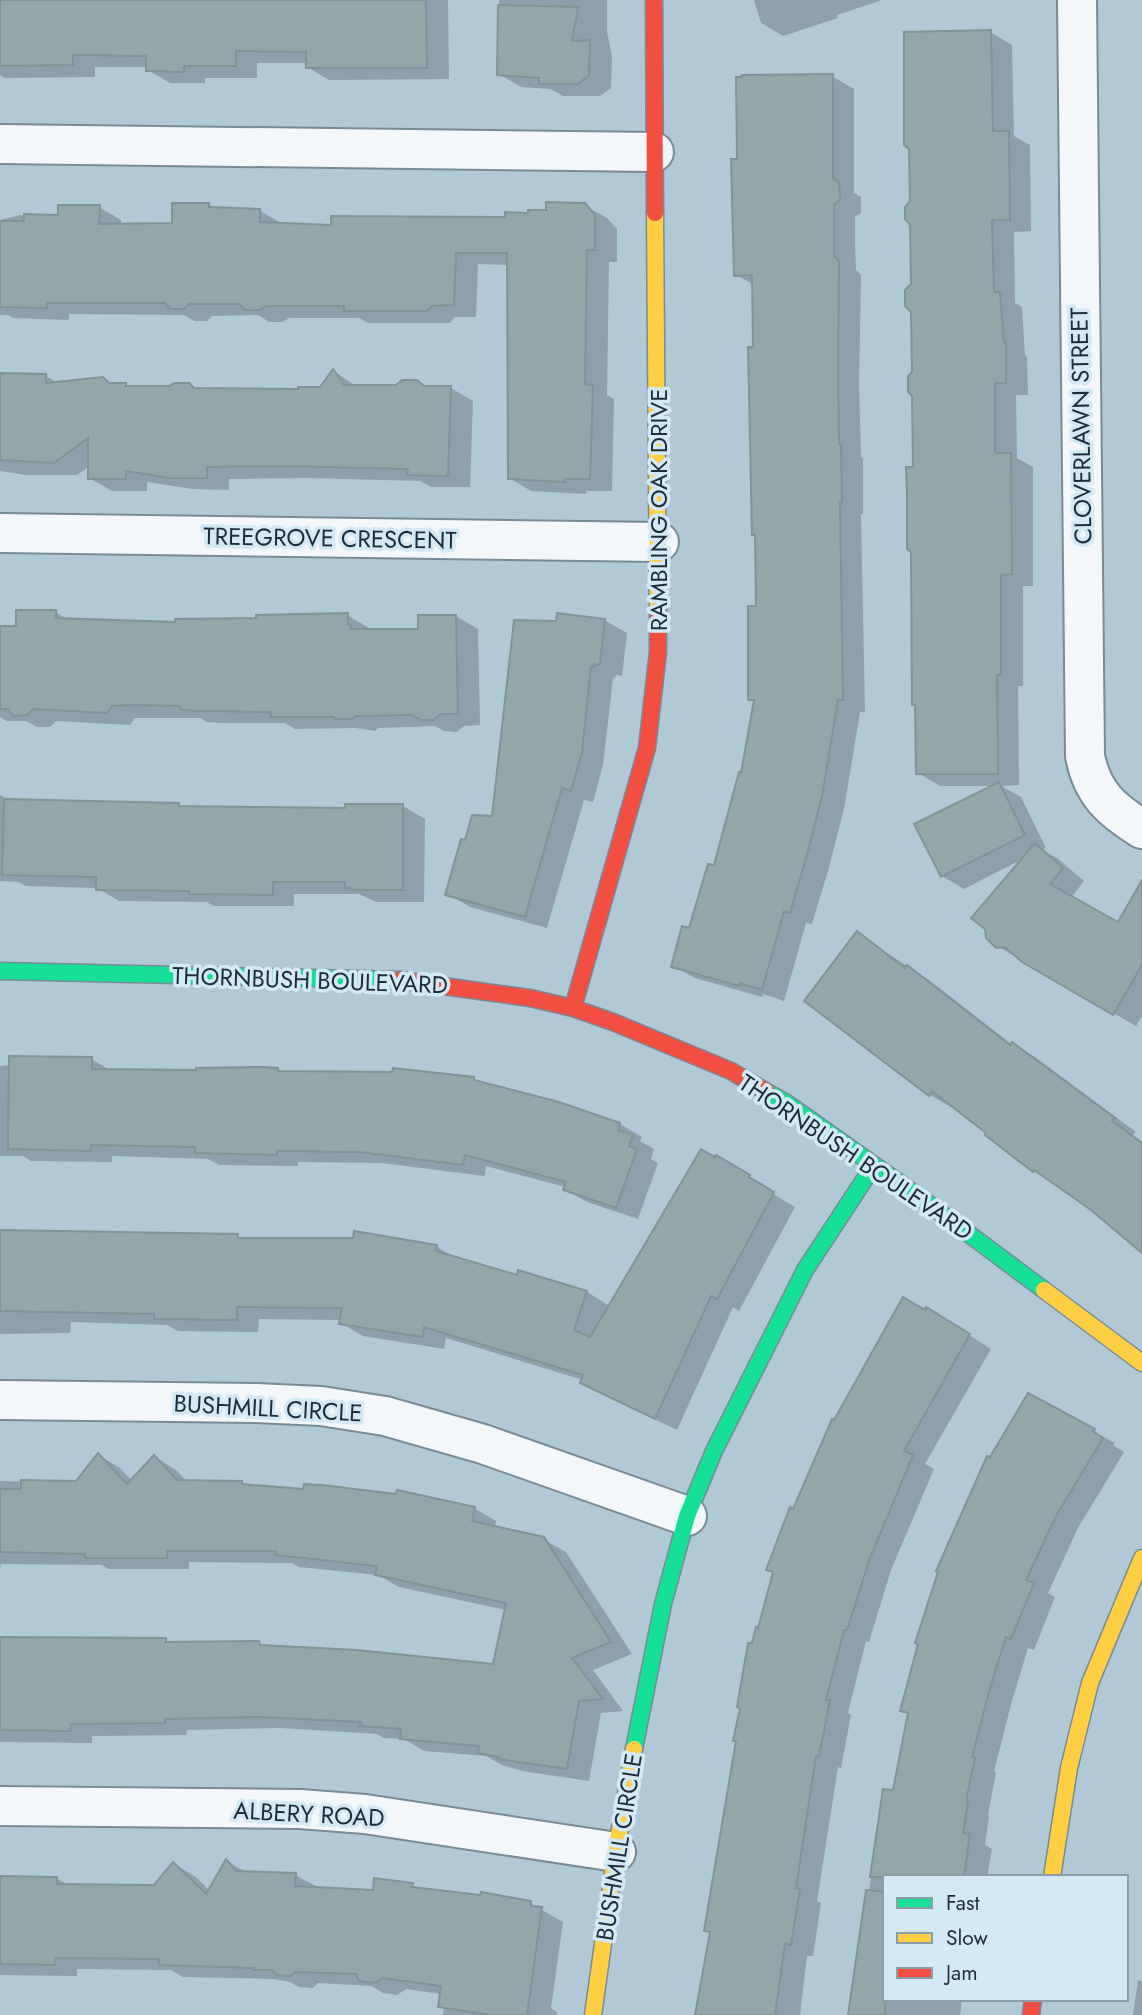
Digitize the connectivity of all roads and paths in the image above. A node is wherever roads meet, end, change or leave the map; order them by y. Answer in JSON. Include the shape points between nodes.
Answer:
{"nodes":[{"id":1,"x":654,"y":0,"type":"edge"},
{"id":2,"x":1077,"y":0,"type":"edge"},
{"id":3,"x":0,"y":144,"type":"edge"},
{"id":4,"x":654,"y":152,"type":"junction"},
{"id":5,"x":0,"y":533,"type":"edge"},
{"id":6,"x":659,"y":542,"type":"junction"},
{"id":7,"x":1142,"y":829,"type":"edge"},
{"id":8,"x":0,"y":971,"type":"edge"},
{"id":9,"x":572,"y":1008,"type":"junction"},
{"id":10,"x":874,"y":1165,"type":"junction"},
{"id":11,"x":1142,"y":1363,"type":"edge"},
{"id":12,"x":0,"y":1400,"type":"edge"},
{"id":13,"x":687,"y":1516,"type":"junction"},
{"id":14,"x":1142,"y":1558,"type":"edge"},
{"id":15,"x":0,"y":1806,"type":"edge"},
{"id":16,"x":616,"y":1852,"type":"junction"},
{"id":17,"x":1052,"y":1875,"type":"edge"},
{"id":18,"x":593,"y":2015,"type":"edge"}],
"edges":[{"from":1,"to":4,"type":"street","name":"RAMBLING OAK DRIVE"},
{"from":2,"to":7,"type":"street","name":"CLOVERLAWN STREET","via":[[1085,756],[1088,773],[1105,803]]},
{"from":3,"to":4,"type":"street"},
{"from":4,"to":6,"type":"street","name":"RAMBLING OAK DRIVE"},
{"from":5,"to":6,"type":"street","name":"TREEGROVE CRESCENT"},
{"from":6,"to":9,"type":"street","name":"RAMBLING OAK DRIVE","via":[[658,652],[647,748]]},
{"from":8,"to":9,"type":"street","name":"THORNBUSH BOULEVARD","via":[[412,980]]},
{"from":9,"to":10,"type":"street","name":"THORNBUSH BOULEVARD","via":[[731,1071],[788,1104]]},
{"from":10,"to":11,"type":"street","name":"THORNBUSH BOULEVARD"},
{"from":10,"to":13,"type":"street","name":"BUSHMILL CIRCLE","via":[[781,1315],[713,1451]]},
{"from":12,"to":13,"type":"street","name":"BUSHMILL CIRCLE","via":[[256,1402],[385,1416],[483,1444]]},
{"from":13,"to":16,"type":"street","name":"BUSHMILL CIRCLE","via":[[645,1685]]},
{"from":14,"to":17,"type":"street","via":[[1090,1683],[1069,1768]]},
{"from":15,"to":16,"type":"street","name":"ALBERY ROAD","via":[[300,1809]]},
{"from":16,"to":18,"type":"street","name":"BUSHMILL CIRCLE"}]}
